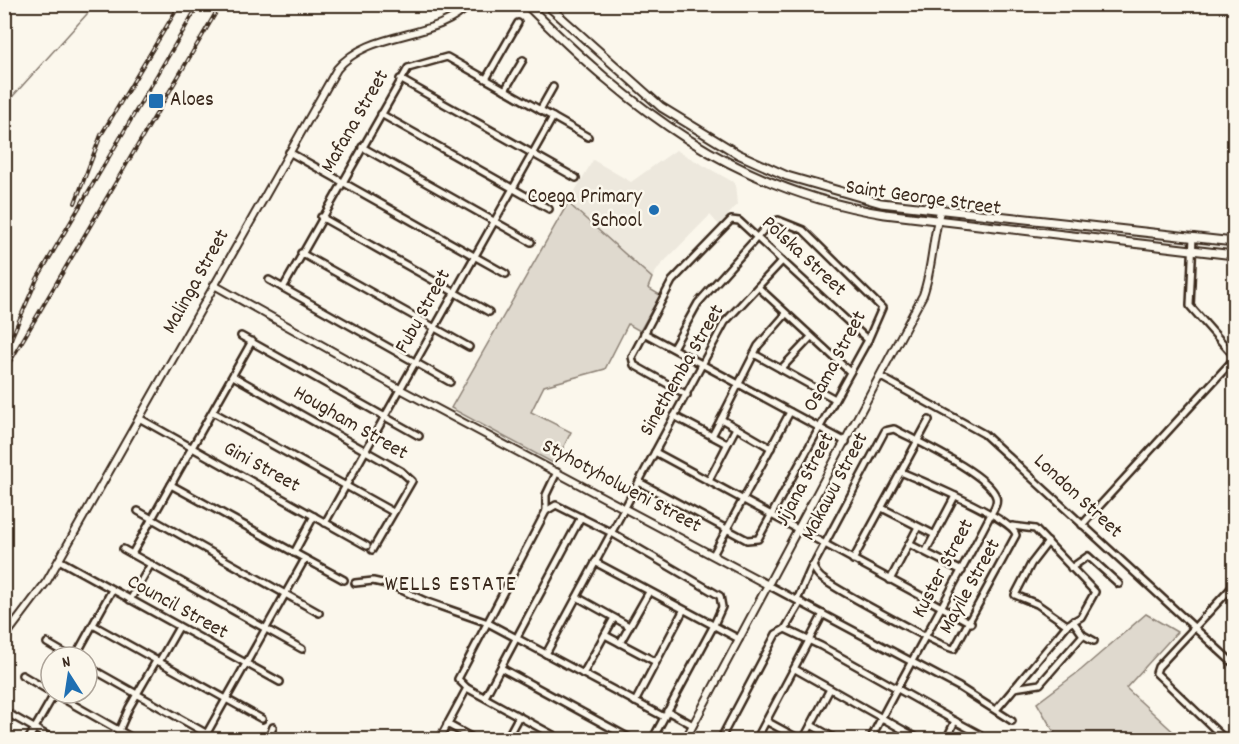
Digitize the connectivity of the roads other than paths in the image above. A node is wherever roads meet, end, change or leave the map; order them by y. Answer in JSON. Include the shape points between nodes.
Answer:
{"nodes":[{"id":1,"x":470,"y":4,"type":"edge"},
{"id":2,"x":526,"y":4,"type":"edge"},
{"id":3,"x":546,"y":4,"type":"edge"},
{"id":4,"x":518,"y":23,"type":"dead end"},
{"id":5,"x":523,"y":60,"type":"dead end"},
{"id":6,"x":400,"y":79,"type":"junction"},
{"id":7,"x":486,"y":79,"type":"junction"},
{"id":8,"x":553,"y":87,"type":"dead end"},
{"id":9,"x":505,"y":90,"type":"junction"},
{"id":10,"x":540,"y":110,"type":"junction"},
{"id":11,"x":381,"y":114,"type":"junction"},
{"id":12,"x":553,"y":117,"type":"junction"},
{"id":13,"x":588,"y":137,"type":"dead end"},
{"id":14,"x":362,"y":147,"type":"junction"},
{"id":15,"x":289,"y":152,"type":"junction"},
{"id":16,"x":533,"y":154,"type":"junction"},
{"id":17,"x":576,"y":178,"type":"dead end"},
{"id":18,"x":341,"y":182,"type":"junction"},
{"id":19,"x":513,"y":189,"type":"junction"},
{"id":20,"x":930,"y":207,"type":"junction"},
{"id":21,"x":941,"y":208,"type":"junction"},
{"id":22,"x":549,"y":209,"type":"dead end"},
{"id":23,"x":321,"y":217,"type":"junction"},
{"id":24,"x":934,"y":219,"type":"junction"},
{"id":25,"x":494,"y":222,"type":"junction"},
{"id":26,"x":1193,"y":237,"type":"junction"},
{"id":27,"x":758,"y":238,"type":"junction"},
{"id":28,"x":531,"y":242,"type":"dead end"},
{"id":29,"x":1234,"y":242,"type":"edge"},
{"id":30,"x":1192,"y":250,"type":"junction"},
{"id":31,"x":302,"y":253,"type":"junction"},
{"id":32,"x":1234,"y":255,"type":"edge"},
{"id":33,"x":474,"y":257,"type":"junction"},
{"id":34,"x":782,"y":261,"type":"junction"},
{"id":35,"x":506,"y":274,"type":"dead end"},
{"id":36,"x":269,"y":280,"type":"dead end"},
{"id":37,"x":214,"y":285,"type":"junction"},
{"id":38,"x":758,"y":287,"type":"junction"},
{"id":39,"x":284,"y":288,"type":"junction"},
{"id":40,"x":454,"y":293,"type":"junction"},
{"id":41,"x":489,"y":312,"type":"dead end"},
{"id":42,"x":786,"y":314,"type":"junction"},
{"id":43,"x":435,"y":328,"type":"junction"},
{"id":44,"x":644,"y":333,"type":"junction"},
{"id":45,"x":241,"y":336,"type":"dead end"},
{"id":46,"x":811,"y":337,"type":"junction"},
{"id":47,"x":868,"y":340,"type":"junction"},
{"id":48,"x":252,"y":341,"type":"junction"},
{"id":49,"x":469,"y":347,"type":"dead end"},
{"id":50,"x":673,"y":348,"type":"junction"},
{"id":51,"x":754,"y":354,"type":"junction"},
{"id":52,"x":1234,"y":358,"type":"edge"},
{"id":53,"x":415,"y":363,"type":"junction"},
{"id":54,"x":703,"y":365,"type":"junction"},
{"id":55,"x":781,"y":369,"type":"junction"},
{"id":56,"x":850,"y":372,"type":"junction"},
{"id":57,"x":232,"y":376,"type":"junction"},
{"id":58,"x":881,"y":377,"type":"junction"},
{"id":59,"x":450,"y":382,"type":"dead end"},
{"id":60,"x":739,"y":383,"type":"junction"},
{"id":61,"x":400,"y":389,"type":"junction"},
{"id":62,"x":687,"y":394,"type":"junction"},
{"id":63,"x":835,"y":399,"type":"junction"},
{"id":64,"x":213,"y":412,"type":"junction"},
{"id":65,"x":790,"y":412,"type":"junction"},
{"id":66,"x":674,"y":416,"type":"junction"},
{"id":67,"x":385,"y":417,"type":"junction"},
{"id":68,"x":140,"y":418,"type":"junction"},
{"id":69,"x":721,"y":419,"type":"junction"},
{"id":70,"x":929,"y":420,"type":"dead end"},
{"id":71,"x":736,"y":428,"type":"junction"},
{"id":72,"x":820,"y":428,"type":"junction"},
{"id":73,"x":419,"y":436,"type":"dead end"},
{"id":74,"x":712,"y":436,"type":"junction"},
{"id":75,"x":846,"y":442,"type":"junction"},
{"id":76,"x":917,"y":442,"type":"junction"},
{"id":77,"x":727,"y":444,"type":"junction"},
{"id":78,"x":192,"y":448,"type":"junction"},
{"id":79,"x":771,"y":448,"type":"junction"},
{"id":80,"x":365,"y":451,"type":"junction"},
{"id":81,"x":655,"y":452,"type":"junction"},
{"id":82,"x":557,"y":471,"type":"junction"},
{"id":83,"x":901,"y":472,"type":"junction"},
{"id":84,"x":709,"y":480,"type":"junction"},
{"id":85,"x":639,"y":482,"type":"junction"},
{"id":86,"x":171,"y":485,"type":"junction"},
{"id":87,"x":346,"y":486,"type":"junction"},
{"id":88,"x":955,"y":496,"type":"junction"},
{"id":89,"x":744,"y":499,"type":"junction"},
{"id":90,"x":626,"y":508,"type":"junction"},
{"id":91,"x":882,"y":508,"type":"junction"},
{"id":92,"x":138,"y":511,"type":"dead end"},
{"id":93,"x":546,"y":511,"type":"junction"},
{"id":94,"x":393,"y":512,"type":"junction"},
{"id":95,"x":773,"y":514,"type":"junction"},
{"id":96,"x":991,"y":514,"type":"junction"},
{"id":97,"x":314,"y":516,"type":"junction"},
{"id":98,"x":581,"y":517,"type":"junction"},
{"id":99,"x":152,"y":519,"type":"junction"},
{"id":100,"x":325,"y":522,"type":"junction"},
{"id":101,"x":1082,"y":525,"type":"junction"},
{"id":102,"x":1012,"y":526,"type":"junction"},
{"id":103,"x":918,"y":527,"type":"junction"},
{"id":104,"x":799,"y":528,"type":"junction"},
{"id":105,"x":727,"y":529,"type":"junction"},
{"id":106,"x":612,"y":533,"type":"junction"},
{"id":107,"x":934,"y":534,"type":"junction"},
{"id":108,"x":1048,"y":542,"type":"junction"},
{"id":109,"x":824,"y":544,"type":"junction"},
{"id":110,"x":909,"y":544,"type":"junction"},
{"id":111,"x":369,"y":548,"type":"joint"},
{"id":112,"x":123,"y":549,"type":"dead end"},
{"id":113,"x":926,"y":551,"type":"junction"},
{"id":114,"x":294,"y":553,"type":"junction"},
{"id":115,"x":132,"y":554,"type":"junction"},
{"id":116,"x":713,"y":555,"type":"junction"},
{"id":117,"x":305,"y":559,"type":"junction"},
{"id":118,"x":59,"y":560,"type":"junction"},
{"id":119,"x":853,"y":560,"type":"junction"},
{"id":120,"x":596,"y":562,"type":"junction"},
{"id":121,"x":151,"y":564,"type":"junction"},
{"id":122,"x":813,"y":566,"type":"junction"},
{"id":123,"x":1071,"y":568,"type":"junction"},
{"id":124,"x":962,"y":571,"type":"junction"},
{"id":125,"x":344,"y":580,"type":"dead end"},
{"id":126,"x":890,"y":580,"type":"junction"},
{"id":127,"x":355,"y":583,"type":"dead end"},
{"id":128,"x":1119,"y":584,"type":"dead end"},
{"id":129,"x":768,"y":585,"type":"junction"},
{"id":130,"x":1234,"y":585,"type":"edge"},
{"id":131,"x":112,"y":590,"type":"junction"},
{"id":132,"x":649,"y":592,"type":"junction"},
{"id":133,"x":285,"y":593,"type":"junction"},
{"id":134,"x":577,"y":597,"type":"junction"},
{"id":135,"x":130,"y":600,"type":"junction"},
{"id":136,"x":799,"y":601,"type":"junction"},
{"id":137,"x":943,"y":608,"type":"junction"},
{"id":138,"x":683,"y":611,"type":"junction"},
{"id":139,"x":319,"y":613,"type":"dead end"},
{"id":140,"x":823,"y":614,"type":"junction"},
{"id":141,"x":614,"y":618,"type":"junction"},
{"id":142,"x":1073,"y":621,"type":"junction"},
{"id":143,"x":488,"y":623,"type":"junction"},
{"id":144,"x":971,"y":623,"type":"junction"},
{"id":145,"x":93,"y":625,"type":"junction"},
{"id":146,"x":1066,"y":625,"type":"junction"},
{"id":147,"x":629,"y":626,"type":"junction"},
{"id":148,"x":179,"y":627,"type":"junction"},
{"id":149,"x":713,"y":627,"type":"junction"},
{"id":150,"x":1195,"y":628,"type":"junction"},
{"id":151,"x":265,"y":629,"type":"junction"},
{"id":152,"x":785,"y":629,"type":"junction"},
{"id":153,"x":605,"y":635,"type":"junction"},
{"id":154,"x":1083,"y":635,"type":"junction"},
{"id":155,"x":927,"y":637,"type":"junction"},
{"id":156,"x":4,"y":638,"type":"edge"},
{"id":157,"x":517,"y":638,"type":"junction"},
{"id":158,"x":739,"y":639,"type":"junction"},
{"id":159,"x":809,"y":640,"type":"junction"},
{"id":160,"x":1095,"y":641,"type":"dead end"},
{"id":161,"x":46,"y":643,"type":"dead end"},
{"id":162,"x":620,"y":643,"type":"junction"},
{"id":163,"x":50,"y":645,"type":"edge"},
{"id":164,"x":80,"y":645,"type":"edge"},
{"id":165,"x":302,"y":649,"type":"dead end"},
{"id":166,"x":546,"y":654,"type":"junction"},
{"id":167,"x":158,"y":662,"type":"junction"},
{"id":168,"x":656,"y":663,"type":"junction"},
{"id":169,"x":912,"y":663,"type":"junction"},
{"id":170,"x":1234,"y":664,"type":"edge"},
{"id":171,"x":245,"y":665,"type":"junction"},
{"id":172,"x":501,"y":668,"type":"junction"},
{"id":173,"x":795,"y":669,"type":"junction"},
{"id":174,"x":99,"y":673,"type":"edge"},
{"id":175,"x":583,"y":674,"type":"junction"},
{"id":176,"x":22,"y":675,"type":"dead end"},
{"id":177,"x":280,"y":682,"type":"dead end"},
{"id":178,"x":39,"y":685,"type":"edge"},
{"id":179,"x":467,"y":688,"type":"junction"},
{"id":180,"x":897,"y":688,"type":"junction"},
{"id":181,"x":1014,"y":688,"type":"junction"},
{"id":182,"x":830,"y":689,"type":"junction"},
{"id":183,"x":137,"y":694,"type":"junction"},
{"id":184,"x":485,"y":698,"type":"junction"},
{"id":185,"x":225,"y":700,"type":"junction"},
{"id":186,"x":635,"y":702,"type":"junction"},
{"id":187,"x":47,"y":705,"type":"edge"},
{"id":188,"x":75,"y":705,"type":"edge"},
{"id":189,"x":996,"y":710,"type":"junction"},
{"id":190,"x":666,"y":714,"type":"junction"},
{"id":191,"x":11,"y":715,"type":"dead end"},
{"id":192,"x":519,"y":716,"type":"junction"},
{"id":193,"x":881,"y":717,"type":"junction"},
{"id":194,"x":262,"y":719,"type":"dead end"},
{"id":195,"x":956,"y":721,"type":"junction"},
{"id":196,"x":1012,"y":721,"type":"dead end"},
{"id":197,"x":766,"y":722,"type":"junction"},
{"id":198,"x":447,"y":724,"type":"junction"},
{"id":199,"x":693,"y":724,"type":"junction"},
{"id":200,"x":811,"y":725,"type":"junction"},
{"id":201,"x":273,"y":727,"type":"dead end"},
{"id":202,"x":35,"y":728,"type":"junction"},
{"id":203,"x":120,"y":730,"type":"junction"},
{"id":204,"x":207,"y":733,"type":"junction"},
{"id":205,"x":826,"y":733,"type":"junction"},
{"id":206,"x":553,"y":737,"type":"edge"},
{"id":207,"x":910,"y":737,"type":"edge"},
{"id":208,"x":688,"y":738,"type":"edge"},
{"id":209,"x":28,"y":740,"type":"edge"},
{"id":210,"x":55,"y":740,"type":"edge"},
{"id":211,"x":115,"y":740,"type":"edge"},
{"id":212,"x":136,"y":740,"type":"edge"},
{"id":213,"x":203,"y":740,"type":"edge"},
{"id":214,"x":218,"y":740,"type":"edge"},
{"id":215,"x":268,"y":740,"type":"edge"},
{"id":216,"x":439,"y":740,"type":"edge"},
{"id":217,"x":476,"y":740,"type":"edge"},
{"id":218,"x":506,"y":740,"type":"edge"},
{"id":219,"x":562,"y":740,"type":"edge"},
{"id":220,"x":633,"y":740,"type":"edge"},
{"id":221,"x":652,"y":740,"type":"edge"},
{"id":222,"x":720,"y":740,"type":"edge"},
{"id":223,"x":756,"y":740,"type":"edge"},
{"id":224,"x":802,"y":740,"type":"edge"},
{"id":225,"x":823,"y":740,"type":"edge"},
{"id":226,"x":838,"y":740,"type":"edge"},
{"id":227,"x":870,"y":740,"type":"edge"},
{"id":228,"x":921,"y":740,"type":"edge"},
{"id":229,"x":945,"y":740,"type":"edge"},
{"id":230,"x":981,"y":740,"type":"edge"},
{"id":231,"x":1226,"y":740,"type":"edge"}],
"edges":[{"from":1,"to":15,"type":"street","name":"Malinga Street","via":[[450,20],[367,46],[349,56],[332,75]]},
{"from":2,"to":24,"type":"main road","name":"Saint George Street","via":[[648,115],[722,160],[775,185],[838,205]]},
{"from":3,"to":20,"type":"main road","name":"Saint George Street","via":[[642,93],[738,154],[787,176],[857,198]]},
{"from":4,"to":7,"type":"street"},
{"from":5,"to":9,"type":"street"},
{"from":6,"to":7,"type":"street","name":"Mafana Street","via":[[408,68],[442,57]]},
{"from":6,"to":11,"type":"street","name":"Mafana Street"},
{"from":6,"to":16,"type":"street"},
{"from":7,"to":9,"type":"street","name":"Mafana Street"},
{"from":8,"to":10,"type":"street"},
{"from":9,"to":10,"type":"street","name":"Mafana Street"},
{"from":10,"to":12,"type":"street","name":"Mafana Street"},
{"from":11,"to":14,"type":"street","name":"Mafana Street"},
{"from":11,"to":19,"type":"street"},
{"from":12,"to":13,"type":"street","name":"Mafana Street"},
{"from":12,"to":16,"type":"street","name":"Fubu Street"},
{"from":14,"to":18,"type":"street","name":"Mafana Street"},
{"from":14,"to":25,"type":"street"},
{"from":15,"to":18,"type":"street"},
{"from":15,"to":37,"type":"street","name":"Malinga Street"},
{"from":16,"to":17,"type":"street"},
{"from":16,"to":19,"type":"street","name":"Fubu Street"},
{"from":18,"to":23,"type":"street","name":"Mafana Street"},
{"from":18,"to":33,"type":"street"},
{"from":19,"to":22,"type":"street"},
{"from":19,"to":25,"type":"street","name":"Fubu Street"},
{"from":20,"to":21,"type":"main road","name":"Saint George Street"},
{"from":20,"to":24,"type":"street"},
{"from":21,"to":24,"type":"street","name":"Jijana Street"},
{"from":21,"to":26,"type":"main road","name":"Saint George Street"},
{"from":23,"to":31,"type":"street","name":"Mafana Street"},
{"from":23,"to":40,"type":"street"},
{"from":24,"to":30,"type":"main road","name":"Saint George Street"},
{"from":24,"to":58,"type":"street","name":"Jijana Street","via":[[928,282]]},
{"from":25,"to":28,"type":"street"},
{"from":25,"to":33,"type":"street","name":"Fubu Street"},
{"from":26,"to":29,"type":"main road","name":"Saint George Street"},
{"from":26,"to":30,"type":"street"},
{"from":27,"to":34,"type":"street","name":"Polska Street"},
{"from":27,"to":44,"type":"street","name":"Polska Street","via":[[739,221],[729,221],[672,281]]},
{"from":27,"to":47,"type":"street","name":"Osama Street","via":[[773,221],[782,220],[803,230],[850,273],[882,305],[882,314]]},
{"from":27,"to":50,"type":"street","name":"Osama Street","via":[[698,303]]},
{"from":30,"to":32,"type":"main road","name":"Saint George Street"},
{"from":30,"to":52,"type":"street","via":[[1190,306]]},
{"from":31,"to":39,"type":"street","name":"Mafana Street"},
{"from":31,"to":43,"type":"street"},
{"from":33,"to":35,"type":"street"},
{"from":33,"to":40,"type":"street","name":"Fubu Street"},
{"from":34,"to":38,"type":"street","name":"Sinethemba Street"},
{"from":34,"to":47,"type":"street","name":"Polska Street"},
{"from":36,"to":39,"type":"street"},
{"from":37,"to":61,"type":"street","name":"Styhotyholweni Street"},
{"from":37,"to":68,"type":"street","name":"Malinga Street"},
{"from":38,"to":42,"type":"street"},
{"from":38,"to":54,"type":"street","name":"Sinethemba Street","via":[[725,322]]},
{"from":39,"to":53,"type":"street"},
{"from":40,"to":41,"type":"street"},
{"from":40,"to":43,"type":"street","name":"Fubu Street"},
{"from":42,"to":46,"type":"street"},
{"from":42,"to":51,"type":"street"},
{"from":43,"to":49,"type":"street"},
{"from":43,"to":53,"type":"street","name":"Fubu Street"},
{"from":44,"to":50,"type":"street","name":"Osama Street"},
{"from":44,"to":62,"type":"street","name":"Polska Street","via":[[632,362]]},
{"from":45,"to":48,"type":"street"},
{"from":46,"to":55,"type":"street"},
{"from":46,"to":56,"type":"street"},
{"from":47,"to":56,"type":"street","name":"Osama Street"},
{"from":48,"to":57,"type":"street"},
{"from":48,"to":67,"type":"street"},
{"from":50,"to":54,"type":"street","name":"Osama Street"},
{"from":51,"to":55,"type":"street"},
{"from":51,"to":60,"type":"street"},
{"from":52,"to":101,"type":"street"},
{"from":53,"to":59,"type":"street"},
{"from":53,"to":61,"type":"street","name":"Fubu Street"},
{"from":54,"to":60,"type":"street","name":"Osama Street"},
{"from":54,"to":62,"type":"street","name":"Sinethemba Street"},
{"from":55,"to":63,"type":"street"},
{"from":56,"to":63,"type":"street","name":"Osama Street"},
{"from":57,"to":64,"type":"street"},
{"from":57,"to":80,"type":"street","name":"Hougham Street"},
{"from":58,"to":75,"type":"street","name":"Jijana Street"},
{"from":58,"to":101,"type":"street","name":"London Street","via":[[980,431]]},
{"from":60,"to":65,"type":"street","name":"Osama Street"},
{"from":60,"to":69,"type":"street"},
{"from":61,"to":67,"type":"street","name":"Fubu Street"},
{"from":61,"to":82,"type":"street","name":"Styhotyholweni Street"},
{"from":62,"to":66,"type":"street","name":"Sinethemba Street"},
{"from":63,"to":72,"type":"street","name":"Osama Street"},
{"from":64,"to":78,"type":"street"},
{"from":64,"to":87,"type":"street"},
{"from":65,"to":72,"type":"street","name":"Osama Street"},
{"from":65,"to":79,"type":"street"},
{"from":66,"to":74,"type":"street"},
{"from":66,"to":81,"type":"street","name":"Sinethemba Street"},
{"from":67,"to":73,"type":"street"},
{"from":67,"to":80,"type":"street","name":"Fubu Street"},
{"from":68,"to":78,"type":"street","name":"Gini Street"},
{"from":68,"to":118,"type":"street","name":"Malinga Street"},
{"from":69,"to":71,"type":"street"},
{"from":69,"to":74,"type":"street"},
{"from":70,"to":76,"type":"street"},
{"from":71,"to":77,"type":"street"},
{"from":71,"to":79,"type":"street"},
{"from":72,"to":75,"type":"street"},
{"from":72,"to":95,"type":"street"},
{"from":74,"to":77,"type":"street"},
{"from":75,"to":104,"type":"street","name":"Jijana Street"},
{"from":76,"to":83,"type":"street"},
{"from":76,"to":96,"type":"street","name":"Kuster Street","via":[[972,472],[985,484],[996,500]]},
{"from":76,"to":109,"type":"street","name":"Makawu Street","via":[[894,429],[885,431]]},
{"from":77,"to":84,"type":"street"},
{"from":78,"to":86,"type":"street"},
{"from":78,"to":97,"type":"street","name":"Gini Street"},
{"from":79,"to":89,"type":"street"},
{"from":80,"to":87,"type":"street","name":"Fubu Street"},
{"from":80,"to":94,"type":"street","name":"Hougham Street","via":[[412,481]]},
{"from":81,"to":84,"type":"street"},
{"from":81,"to":85,"type":"street","name":"Sinethemba Street"},
{"from":82,"to":90,"type":"street","name":"Styhotyholweni Street"},
{"from":82,"to":93,"type":"street","via":[[546,495]]},
{"from":83,"to":88,"type":"street","name":"Mayile Street"},
{"from":83,"to":91,"type":"street"},
{"from":84,"to":89,"type":"street"},
{"from":85,"to":90,"type":"street","name":"Sinethemba Street"},
{"from":85,"to":105,"type":"street"},
{"from":86,"to":99,"type":"street"},
{"from":86,"to":114,"type":"street"},
{"from":87,"to":94,"type":"street"},
{"from":87,"to":100,"type":"street","name":"Fubu Street"},
{"from":88,"to":96,"type":"street","name":"Mayile Street"},
{"from":88,"to":107,"type":"street"},
{"from":89,"to":95,"type":"street"},
{"from":89,"to":105,"type":"street"},
{"from":90,"to":106,"type":"street","name":"Sinethemba Street"},
{"from":90,"to":116,"type":"street","name":"Styhotyholweni Street"},
{"from":91,"to":103,"type":"street"},
{"from":91,"to":119,"type":"street"},
{"from":92,"to":99,"type":"street"},
{"from":93,"to":98,"type":"street","via":[[560,506]]},
{"from":93,"to":143,"type":"street"},
{"from":94,"to":111,"type":"street","name":"Hougham Street"},
{"from":95,"to":104,"type":"street"},
{"from":95,"to":105,"type":"street","via":[[755,541]]},
{"from":96,"to":102,"type":"street","name":"Mayile Street"},
{"from":96,"to":124,"type":"street","name":"Kuster Street"},
{"from":97,"to":100,"type":"street","name":"Gini Street"},
{"from":97,"to":114,"type":"street"},
{"from":98,"to":106,"type":"street"},
{"from":98,"to":157,"type":"street"},
{"from":99,"to":115,"type":"street"},
{"from":99,"to":133,"type":"street"},
{"from":100,"to":111,"type":"street","name":"Gini Street"},
{"from":101,"to":150,"type":"street","name":"London Street"},
{"from":102,"to":108,"type":"street","via":[[1035,529]]},
{"from":102,"to":144,"type":"street","name":"Mayile Street","via":[[1016,540]]},
{"from":103,"to":107,"type":"street"},
{"from":103,"to":110,"type":"street"},
{"from":104,"to":109,"type":"street"},
{"from":104,"to":129,"type":"street","name":"Jijana Street"},
{"from":105,"to":116,"type":"street"},
{"from":106,"to":120,"type":"street","name":"Sinethemba Street"},
{"from":106,"to":149,"type":"street","via":[[717,592],[722,607]]},
{"from":107,"to":113,"type":"street"},
{"from":108,"to":123,"type":"street"},
{"from":108,"to":146,"type":"street","via":[[1015,595],[1037,604]]},
{"from":109,"to":119,"type":"street"},
{"from":109,"to":122,"type":"street","name":"Makawu Street"},
{"from":110,"to":113,"type":"street"},
{"from":110,"to":126,"type":"street"},
{"from":112,"to":115,"type":"street"},
{"from":113,"to":124,"type":"street"},
{"from":114,"to":117,"type":"street"},
{"from":115,"to":121,"type":"street"},
{"from":116,"to":129,"type":"street","name":"Styhotyholweni Street"},
{"from":117,"to":125,"type":"street"},
{"from":117,"to":133,"type":"street"},
{"from":118,"to":131,"type":"street","name":"Council Street"},
{"from":118,"to":156,"type":"street","name":"Malinga Street"},
{"from":119,"to":126,"type":"street"},
{"from":120,"to":132,"type":"street"},
{"from":120,"to":134,"type":"street","name":"Sinethemba Street"},
{"from":121,"to":135,"type":"street"},
{"from":121,"to":151,"type":"street"},
{"from":122,"to":136,"type":"street"},
{"from":122,"to":155,"type":"street","name":"Makawu Street","via":[[824,581]]},
{"from":123,"to":128,"type":"street","via":[[1088,556]]},
{"from":123,"to":142,"type":"street","via":[[1095,592],[1081,617]]},
{"from":124,"to":137,"type":"street","name":"Kuster Street"},
{"from":126,"to":137,"type":"street"},
{"from":127,"to":143,"type":"street","via":[[391,585]]},
{"from":129,"to":136,"type":"street","name":"Styhotyholweni Street"},
{"from":129,"to":158,"type":"street","name":"Jijana Street"},
{"from":130,"to":150,"type":"street"},
{"from":131,"to":135,"type":"street","name":"Council Street"},
{"from":131,"to":145,"type":"street"},
{"from":132,"to":138,"type":"street"},
{"from":132,"to":147,"type":"street"},
{"from":133,"to":139,"type":"street"},
{"from":133,"to":151,"type":"street"},
{"from":134,"to":141,"type":"street"},
{"from":134,"to":166,"type":"street","name":"Sinethemba Street"},
{"from":135,"to":148,"type":"street","name":"Council Street"},
{"from":136,"to":140,"type":"street","name":"Styhotyholweni Street"},
{"from":136,"to":152,"type":"street"},
{"from":137,"to":144,"type":"street"},
{"from":137,"to":155,"type":"street","name":"Kuster Street"},
{"from":138,"to":149,"type":"street"},
{"from":138,"to":168,"type":"street"},
{"from":140,"to":159,"type":"street"},
{"from":140,"to":169,"type":"street","name":"Styhotyholweni Street"},
{"from":141,"to":147,"type":"street"},
{"from":141,"to":153,"type":"street"},
{"from":142,"to":146,"type":"street"},
{"from":142,"to":154,"type":"street"},
{"from":143,"to":157,"type":"street"},
{"from":143,"to":179,"type":"street","via":[[458,675],[459,682]]},
{"from":144,"to":155,"type":"street","name":"Mayile Street","via":[[954,650]]},
{"from":145,"to":164,"type":"street"},
{"from":145,"to":167,"type":"street"},
{"from":146,"to":181,"type":"street"},
{"from":147,"to":162,"type":"street"},
{"from":148,"to":167,"type":"street"},
{"from":148,"to":171,"type":"street","name":"Council Street"},
{"from":149,"to":158,"type":"street"},
{"from":149,"to":190,"type":"street"},
{"from":150,"to":170,"type":"street","name":"London Street"},
{"from":150,"to":231,"type":"street","via":[[1156,675]]},
{"from":151,"to":165,"type":"street"},
{"from":151,"to":171,"type":"street"},
{"from":152,"to":159,"type":"street"},
{"from":152,"to":222,"type":"street","via":[[776,634]]},
{"from":153,"to":162,"type":"street"},
{"from":153,"to":175,"type":"street"},
{"from":154,"to":160,"type":"street"},
{"from":154,"to":181,"type":"street","via":[[1040,684]]},
{"from":155,"to":169,"type":"street","name":"Kuster Street"},
{"from":157,"to":166,"type":"street"},
{"from":157,"to":172,"type":"street"},
{"from":158,"to":199,"type":"street","name":"Jijana Street"},
{"from":159,"to":173,"type":"street"},
{"from":159,"to":180,"type":"street"},
{"from":161,"to":163,"type":"street"},
{"from":162,"to":168,"type":"street"},
{"from":166,"to":175,"type":"street"},
{"from":167,"to":183,"type":"street"},
{"from":167,"to":185,"type":"street"},
{"from":168,"to":186,"type":"street"},
{"from":169,"to":180,"type":"street","name":"Kuster Street"},
{"from":169,"to":189,"type":"street","name":"Styhotyholweni Street"},
{"from":171,"to":177,"type":"street","name":"Council Street"},
{"from":171,"to":185,"type":"street"},
{"from":172,"to":184,"type":"street"},
{"from":172,"to":220,"type":"street"},
{"from":173,"to":182,"type":"street"},
{"from":173,"to":197,"type":"street"},
{"from":174,"to":183,"type":"street"},
{"from":175,"to":186,"type":"street"},
{"from":176,"to":178,"type":"street"},
{"from":179,"to":184,"type":"street"},
{"from":179,"to":198,"type":"street"},
{"from":180,"to":193,"type":"street","name":"Kuster Street"},
{"from":180,"to":195,"type":"street"},
{"from":181,"to":189,"type":"street"},
{"from":182,"to":193,"type":"street"},
{"from":182,"to":200,"type":"street"},
{"from":183,"to":203,"type":"street"},
{"from":183,"to":204,"type":"street"},
{"from":184,"to":192,"type":"street"},
{"from":185,"to":194,"type":"street"},
{"from":185,"to":204,"type":"street"},
{"from":186,"to":190,"type":"street"},
{"from":187,"to":202,"type":"street"},
{"from":188,"to":203,"type":"street"},
{"from":189,"to":196,"type":"street","name":"Styhotyholweni Street"},
{"from":190,"to":199,"type":"street"},
{"from":190,"to":221,"type":"street"},
{"from":191,"to":202,"type":"street"},
{"from":192,"to":206,"type":"street"},
{"from":192,"to":218,"type":"street"},
{"from":193,"to":207,"type":"street"},
{"from":193,"to":227,"type":"street","name":"Kuster Street"},
{"from":195,"to":229,"type":"street"},
{"from":195,"to":230,"type":"street","via":[[979,734]]},
{"from":197,"to":223,"type":"street"},
{"from":197,"to":224,"type":"street"},
{"from":198,"to":216,"type":"street"},
{"from":198,"to":217,"type":"street"},
{"from":199,"to":208,"type":"street","name":"Jijana Street"},
{"from":200,"to":205,"type":"street"},
{"from":200,"to":224,"type":"street"},
{"from":201,"to":215,"type":"street"},
{"from":202,"to":209,"type":"street"},
{"from":202,"to":210,"type":"street"},
{"from":203,"to":211,"type":"street"},
{"from":203,"to":212,"type":"street"},
{"from":204,"to":213,"type":"street"},
{"from":204,"to":214,"type":"street"},
{"from":205,"to":225,"type":"street"},
{"from":205,"to":226,"type":"street"},
{"from":206,"to":219,"type":"street"},
{"from":207,"to":228,"type":"street"}]}
